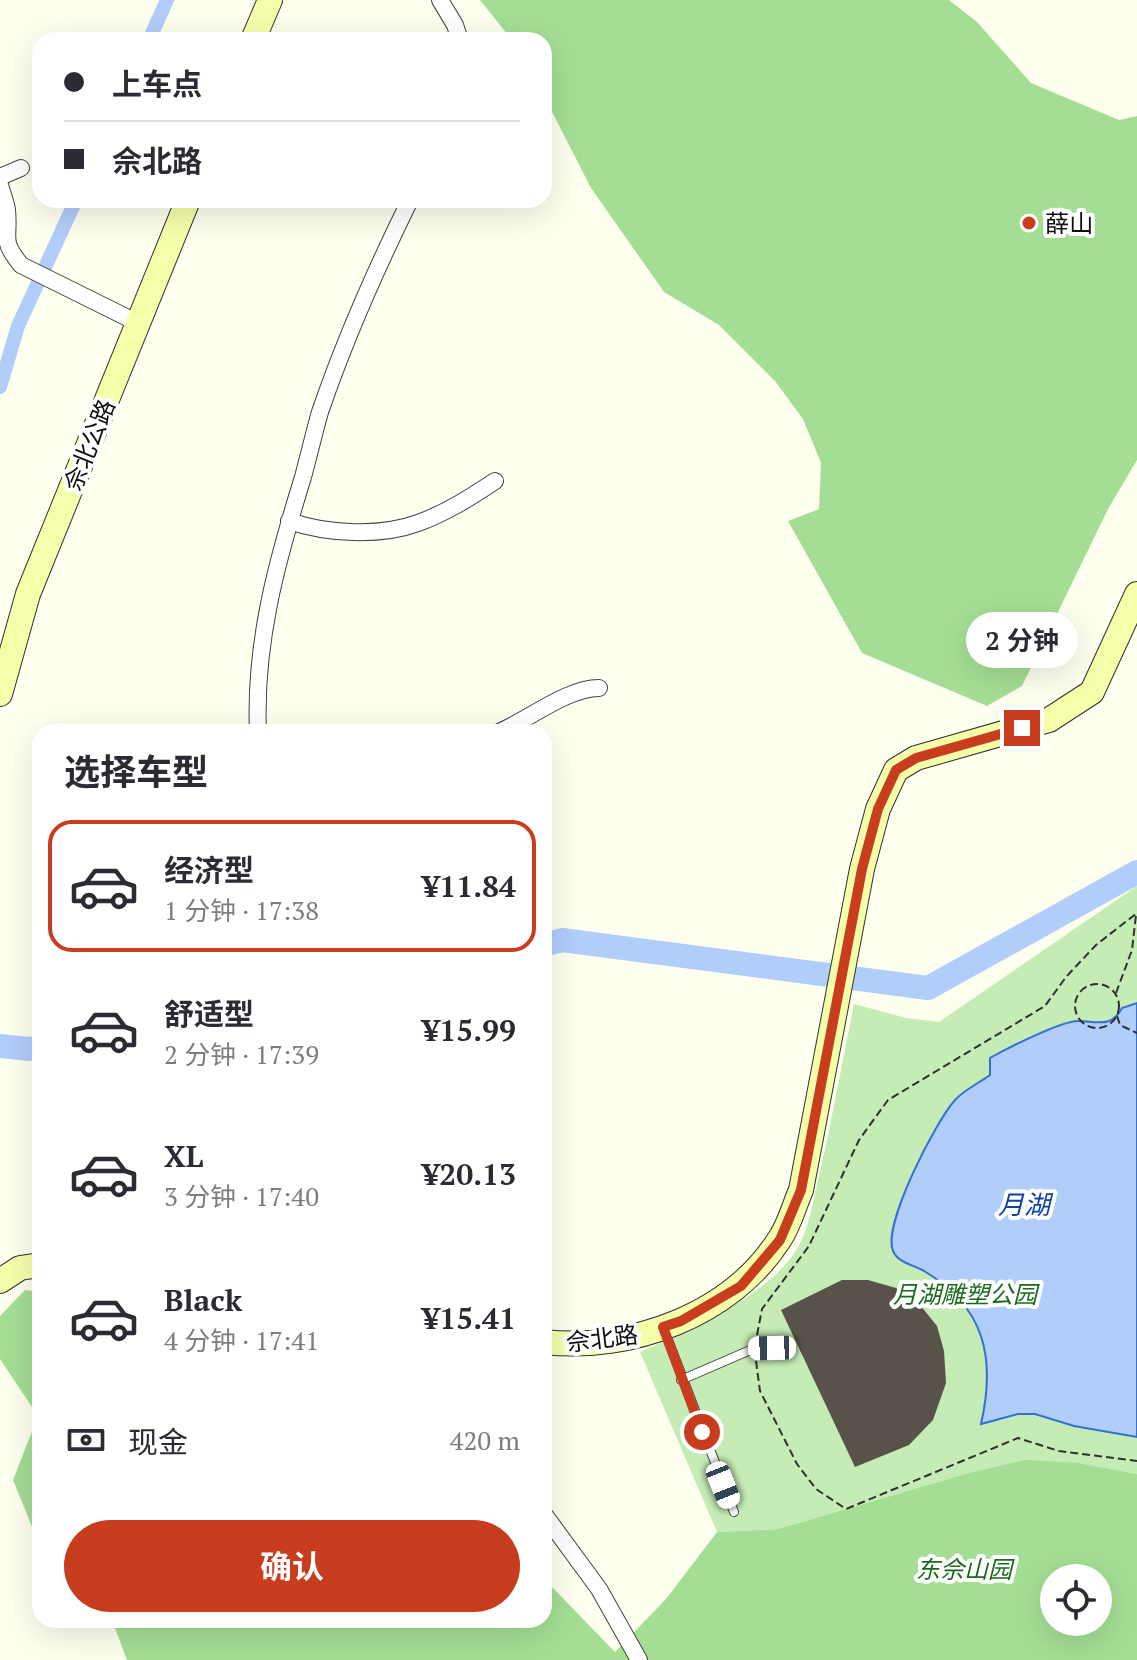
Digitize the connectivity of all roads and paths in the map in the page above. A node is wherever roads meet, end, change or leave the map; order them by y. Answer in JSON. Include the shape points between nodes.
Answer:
{"nodes":[{"id":1,"x":270,"y":0,"type":"edge"},
{"id":2,"x":440,"y":0,"type":"edge"},
{"id":3,"x":256,"y":32,"type":"edge"},
{"id":4,"x":457,"y":32,"type":"edge"},
{"id":5,"x":21,"y":168,"type":"dead end"},
{"id":6,"x":0,"y":177,"type":"edge"},
{"id":7,"x":0,"y":185,"type":"edge"},
{"id":8,"x":185,"y":208,"type":"edge"},
{"id":9,"x":406,"y":208,"type":"edge"},
{"id":10,"x":138,"y":323,"type":"junction"},
{"id":11,"x":495,"y":481,"type":"dead end"},
{"id":12,"x":289,"y":521,"type":"junction"},
{"id":13,"x":1137,"y":594,"type":"edge"},
{"id":14,"x":599,"y":688,"type":"dead end"},
{"id":15,"x":0,"y":694,"type":"edge"},
{"id":16,"x":258,"y":724,"type":"edge"},
{"id":17,"x":515,"y":724,"type":"edge"},
{"id":18,"x":1137,"y":913,"type":"edge"},
{"id":19,"x":1115,"y":994,"type":"junction"},
{"id":20,"x":1117,"y":1015,"type":"junction"},
{"id":21,"x":1137,"y":1033,"type":"edge"},
{"id":22,"x":32,"y":1266,"type":"edge"},
{"id":23,"x":0,"y":1281,"type":"edge"},
{"id":24,"x":663,"y":1327,"type":"junction"},
{"id":25,"x":552,"y":1343,"type":"edge"},
{"id":26,"x":790,"y":1347,"type":"dead end"},
{"id":27,"x":755,"y":1348,"type":"junction"},
{"id":28,"x":681,"y":1380,"type":"junction"},
{"id":29,"x":1137,"y":1461,"type":"edge"},
{"id":30,"x":734,"y":1512,"type":"dead end"},
{"id":31,"x":552,"y":1525,"type":"edge"},
{"id":32,"x":639,"y":1660,"type":"edge"}],
"edges":[{"from":1,"to":3,"type":"main road"},
{"from":2,"to":4,"type":"street"},
{"from":5,"to":6,"type":"street"},
{"from":7,"to":10,"type":"street","via":[[8,212],[5,253]]},
{"from":8,"to":10,"type":"main road","name":"佘北公路"},
{"from":9,"to":12,"type":"street","via":[[362,301]]},
{"from":10,"to":15,"type":"main road","name":"佘北公路","via":[[28,594]]},
{"from":11,"to":12,"type":"street","via":[[416,524],[368,531]]},
{"from":12,"to":16,"type":"street","via":[[259,659]]},
{"from":13,"to":24,"type":"main road","name":"佘北路","via":[[1092,692],[1049,720],[916,758],[896,770],[878,809],[862,869],[801,1190],[780,1240],[741,1286]]},
{"from":14,"to":17,"type":"street","via":[[557,701]]},
{"from":18,"to":19,"type":"path","via":[[1132,950]]},
{"from":18,"to":27,"type":"path","via":[[1096,945],[1045,1006],[888,1100],[859,1140],[809,1246],[762,1309]]},
{"from":19,"to":20,"type":"path"},
{"from":19,"to":20,"type":"path","via":[[1104,985],[1090,985],[1079,993],[1075,1007],[1080,1020],[1092,1027],[1107,1025]]},
{"from":20,"to":21,"type":"path","via":[[1120,1025]]},
{"from":22,"to":23,"type":"main road"},
{"from":24,"to":25,"type":"main road","name":"佘北路","via":[[627,1339]]},
{"from":24,"to":28,"type":"lane"},
{"from":26,"to":27,"type":"lane"},
{"from":27,"to":28,"type":"lane"},
{"from":27,"to":29,"type":"path","via":[[760,1391],[797,1464],[816,1489],[846,1509],[1018,1438],[1059,1451]]},
{"from":28,"to":30,"type":"lane"},
{"from":31,"to":32,"type":"street","via":[[599,1589]]}]}
